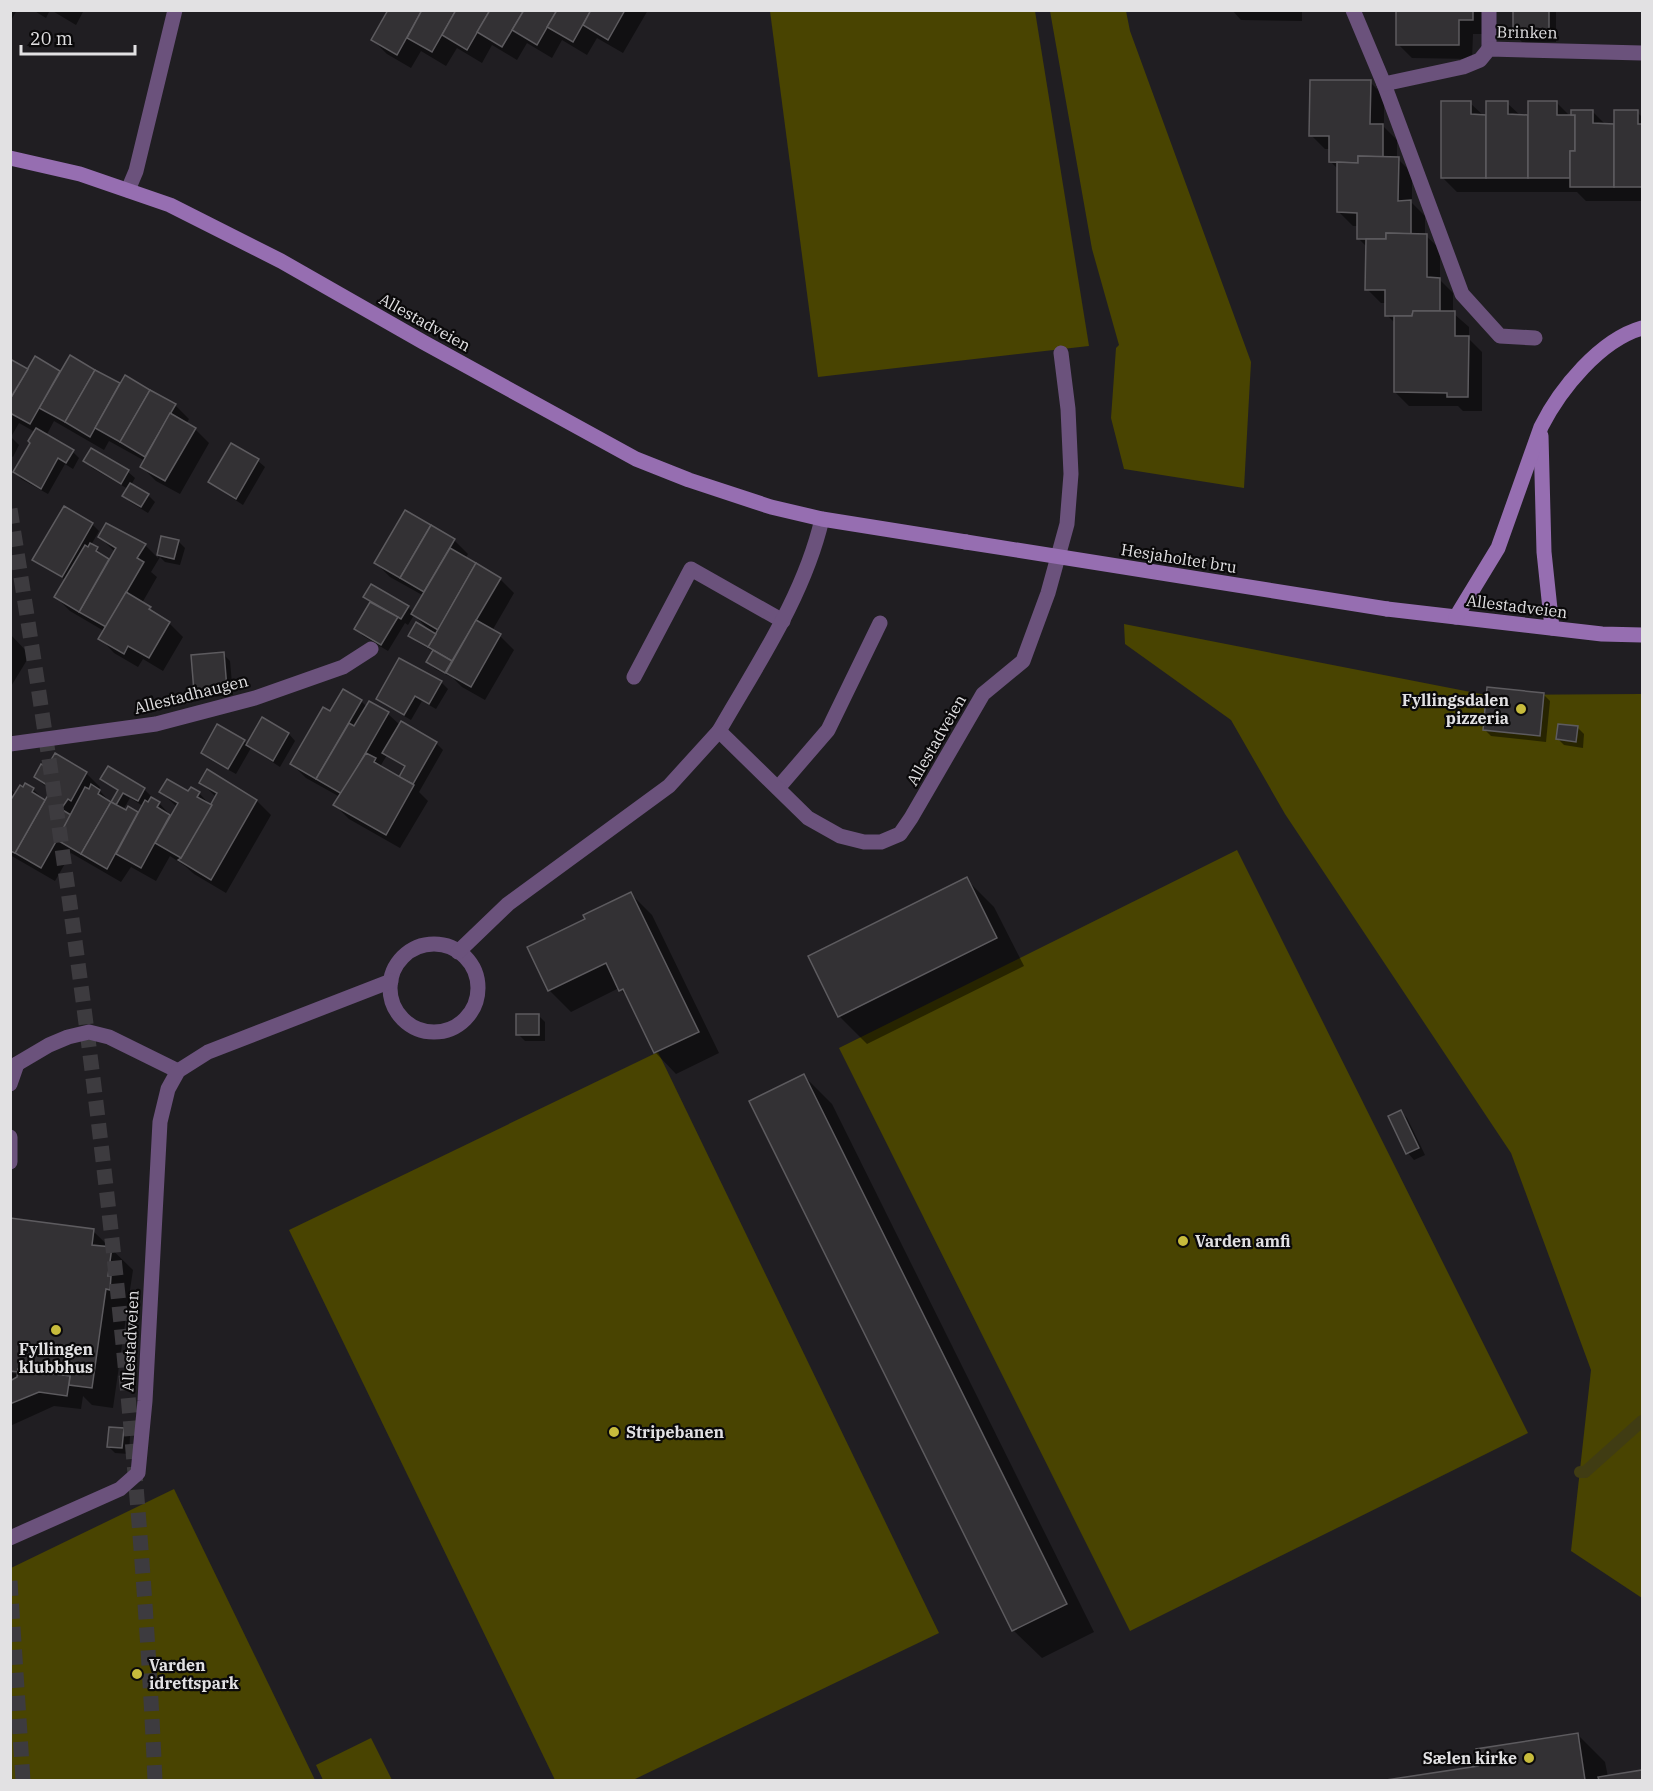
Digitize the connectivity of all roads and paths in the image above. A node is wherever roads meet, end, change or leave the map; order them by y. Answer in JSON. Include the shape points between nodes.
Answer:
{"nodes":[{"id":1,"x":175,"y":10,"type":"edge"},
{"id":2,"x":1353,"y":10,"type":"edge"},
{"id":3,"x":1489,"y":10,"type":"edge"},
{"id":4,"x":1489,"y":49,"type":"junction"},
{"id":5,"x":1642,"y":53,"type":"edge"},
{"id":6,"x":1384,"y":84,"type":"junction"},
{"id":7,"x":10,"y":158,"type":"edge"},
{"id":8,"x":128,"y":190,"type":"junction"},
{"id":9,"x":1642,"y":328,"type":"edge"},
{"id":10,"x":1535,"y":338,"type":"dead end"},
{"id":11,"x":1061,"y":353,"type":"dead end"},
{"id":12,"x":1541,"y":427,"type":"junction"},
{"id":13,"x":822,"y":519,"type":"junction"},
{"id":14,"x":966,"y":542,"type":"joint"},
{"id":15,"x":1387,"y":609,"type":"joint"},
{"id":16,"x":1456,"y":617,"type":"junction"},
{"id":17,"x":783,"y":621,"type":"junction"},
{"id":18,"x":880,"y":622,"type":"dead end"},
{"id":19,"x":1552,"y":628,"type":"junction"},
{"id":20,"x":1642,"y":635,"type":"edge"},
{"id":21,"x":371,"y":649,"type":"dead end"},
{"id":22,"x":634,"y":677,"type":"dead end"},
{"id":23,"x":719,"y":731,"type":"junction"},
{"id":24,"x":10,"y":744,"type":"edge"},
{"id":25,"x":778,"y":788,"type":"junction"},
{"id":26,"x":458,"y":952,"type":"junction"},
{"id":27,"x":391,"y":981,"type":"junction"},
{"id":28,"x":14,"y":1066,"type":"edge"},
{"id":29,"x":178,"y":1071,"type":"junction"},
{"id":30,"x":10,"y":1084,"type":"edge"},
{"id":31,"x":10,"y":1137,"type":"edge"},
{"id":32,"x":10,"y":1162,"type":"edge"},
{"id":33,"x":10,"y":1538,"type":"edge"}],
"edges":[{"from":1,"to":8,"type":"street"},
{"from":2,"to":6,"type":"street"},
{"from":3,"to":4,"type":"street"},
{"from":4,"to":5,"type":"street","name":"Brinken"},
{"from":4,"to":6,"type":"street","name":"Brinken","via":[[1480,60],[1463,67]]},
{"from":6,"to":10,"type":"street","via":[[1462,294],[1500,336]]},
{"from":7,"to":8,"type":"main road","name":"Allestadveien"},
{"from":8,"to":13,"type":"main road","name":"Allestadveien","via":[[170,205],[281,261],[636,459],[730,494]]},
{"from":9,"to":12,"type":"main road","via":[[1603,349],[1575,375]]},
{"from":11,"to":25,"type":"street","name":"Allestadveien","via":[[1070,463],[1067,524],[1048,593],[1023,661],[983,694],[900,834],[881,842],[864,843],[840,836],[808,818]]},
{"from":12,"to":16,"type":"main road","via":[[1498,548]]},
{"from":12,"to":19,"type":"main road","via":[[1544,552]]},
{"from":13,"to":14,"type":"main road","name":"Allestadveien"},
{"from":13,"to":17,"type":"street","via":[[816,547]]},
{"from":14,"to":15,"type":"main road","name":"Hesjaholtet bru","bridge":true},
{"from":15,"to":16,"type":"main road","name":"Allestadveien"},
{"from":16,"to":19,"type":"main road","name":"Allestadveien"},
{"from":17,"to":22,"type":"street","via":[[691,569]]},
{"from":17,"to":23,"type":"street"},
{"from":18,"to":25,"type":"street","via":[[828,730]]},
{"from":19,"to":20,"type":"main road","name":"Allestadveien"},
{"from":21,"to":24,"type":"street","name":"Allestadhaugen","via":[[343,667],[255,698],[156,723]]},
{"from":23,"to":25,"type":"street","name":"Allestadveien"},
{"from":23,"to":26,"type":"street","via":[[669,786],[508,904]]},
{"from":26,"to":27,"type":"street","via":[[445,946],[416,948],[395,968]]},
{"from":26,"to":27,"type":"street","via":[[476,974],[476,1002],[470,1015],[446,1031],[424,1031],[405,1021],[391,996]]},
{"from":27,"to":29,"type":"street","via":[[208,1052]]},
{"from":28,"to":29,"type":"street","via":[[58,1041],[89,1032],[109,1037]]},
{"from":28,"to":30,"type":"street"},
{"from":29,"to":33,"type":"street","name":"Allestadveien","via":[[168,1089],[160,1122],[138,1473],[120,1489]]},
{"from":31,"to":32,"type":"street"}]}
